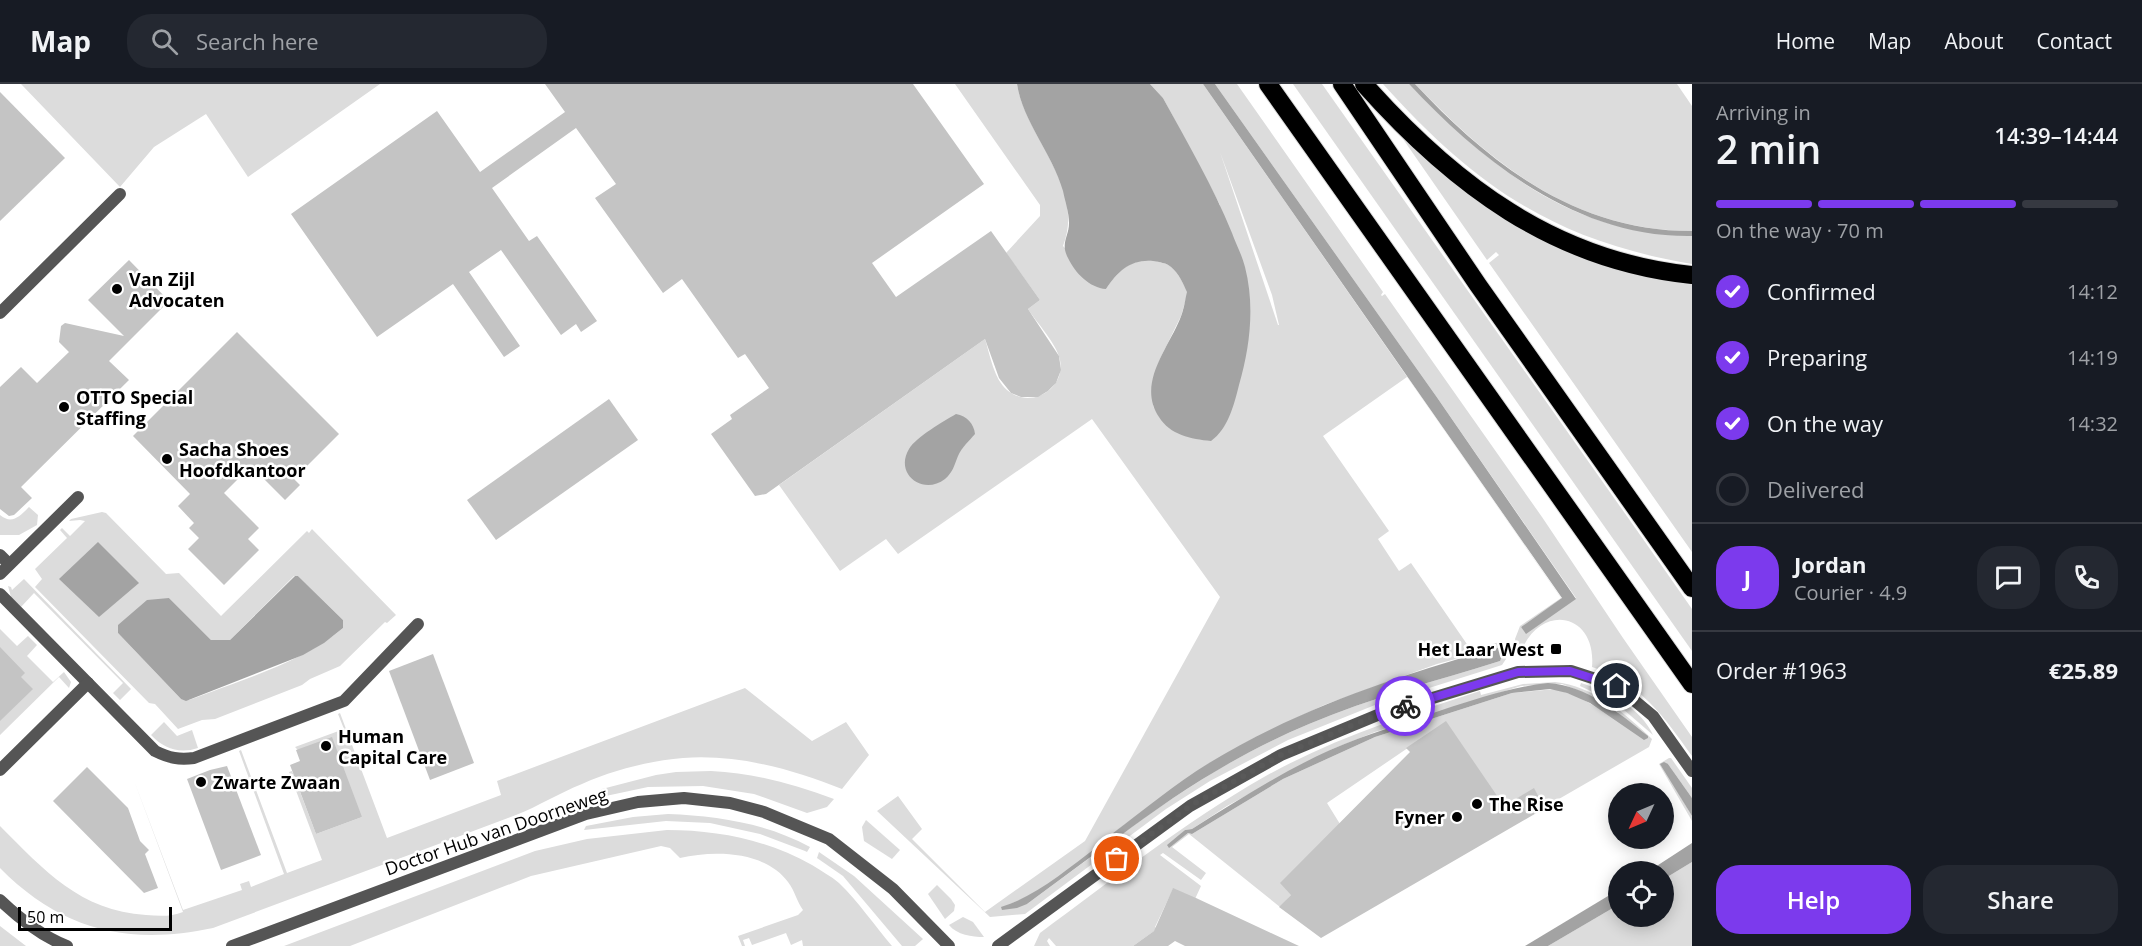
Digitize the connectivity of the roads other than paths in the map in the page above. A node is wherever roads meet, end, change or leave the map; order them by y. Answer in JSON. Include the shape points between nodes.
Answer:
{"nodes":[{"id":1,"x":1268,"y":84,"type":"edge"},
{"id":2,"x":1342,"y":84,"type":"edge"},
{"id":3,"x":1364,"y":84,"type":"edge"},
{"id":4,"x":120,"y":194,"type":"dead end"},
{"id":5,"x":1692,"y":275,"type":"edge"},
{"id":6,"x":0,"y":313,"type":"edge"},
{"id":7,"x":78,"y":497,"type":"dead end"},
{"id":8,"x":3,"y":564,"type":"edge"},
{"id":9,"x":1692,"y":588,"type":"edge"},
{"id":10,"x":0,"y":594,"type":"edge"},
{"id":11,"x":418,"y":624,"type":"dead end"},
{"id":12,"x":88,"y":683,"type":"junction"},
{"id":13,"x":1692,"y":684,"type":"edge"},
{"id":14,"x":0,"y":770,"type":"edge"},
{"id":15,"x":1692,"y":771,"type":"edge"},
{"id":16,"x":0,"y":900,"type":"edge"},
{"id":17,"x":67,"y":946,"type":"edge"},
{"id":18,"x":232,"y":946,"type":"edge"},
{"id":19,"x":949,"y":946,"type":"edge"},
{"id":20,"x":998,"y":946,"type":"edge"}],
"edges":[{"from":1,"to":13,"type":"highway"},
{"from":2,"to":9,"type":"highway"},
{"from":3,"to":5,"type":"highway","via":[[1424,147],[1500,207],[1578,246],[1626,262]]},
{"from":4,"to":6,"type":"street"},
{"from":7,"to":8,"type":"street"},
{"from":10,"to":12,"type":"street"},
{"from":11,"to":12,"type":"street","via":[[344,701],[194,758],[174,759],[155,751]]},
{"from":12,"to":14,"type":"street"},
{"from":15,"to":20,"type":"street","via":[[1653,716],[1617,686],[1570,671],[1518,672],[1380,714],[1281,755],[1190,806]]},
{"from":16,"to":17,"type":"street","via":[[18,917]]},
{"from":18,"to":19,"type":"street","name":"Doctor Hub van Doorneweg","via":[[586,814],[638,802],[684,798],[730,803],[764,812],[830,839],[893,889]]}]}
